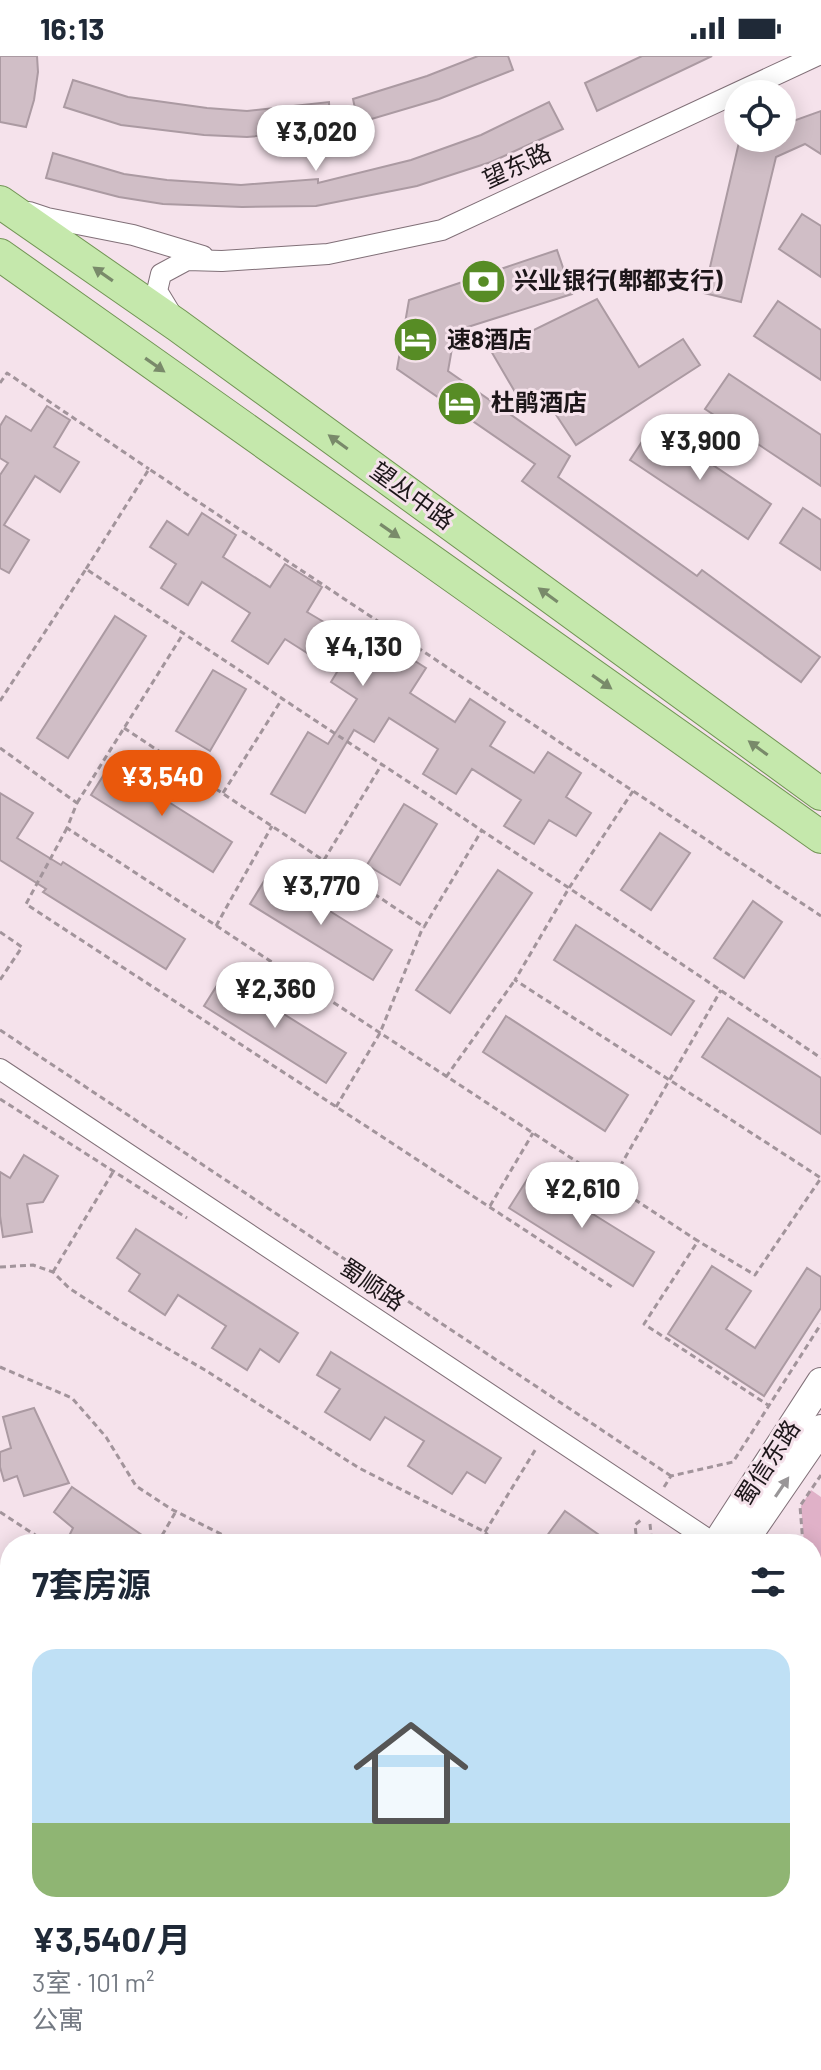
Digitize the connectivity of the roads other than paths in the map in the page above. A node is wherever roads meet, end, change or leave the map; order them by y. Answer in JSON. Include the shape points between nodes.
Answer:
{"nodes":[{"id":1,"x":814,"y":64,"type":"edge"},
{"id":2,"x":0,"y":202,"type":"edge"},
{"id":3,"x":0,"y":255,"type":"edge"},
{"id":4,"x":222,"y":261,"type":"junction"},
{"id":5,"x":177,"y":325,"type":"junction"},
{"id":6,"x":821,"y":794,"type":"edge"},
{"id":7,"x":821,"y":837,"type":"edge"},
{"id":8,"x":0,"y":1069,"type":"edge"},
{"id":9,"x":821,"y":1382,"type":"edge"},
{"id":10,"x":821,"y":1429,"type":"edge"},
{"id":11,"x":701,"y":1534,"type":"edge"},
{"id":12,"x":722,"y":1534,"type":"edge"},
{"id":13,"x":749,"y":1534,"type":"edge"}],
"edges":[{"from":1,"to":4,"type":"street","name":"望东路","via":[[442,230],[328,254]]},
{"from":2,"to":4,"type":"street","name":"望东路"},
{"from":5,"to":2,"type":"main road","name":"望丛中路","one_way":true},
{"from":3,"to":7,"type":"main road","name":"望丛中路","one_way":true},
{"from":4,"to":5,"type":"street","name":"望东路","via":[[187,260],[161,274],[157,291]]},
{"from":6,"to":5,"type":"main road","name":"望丛中路","one_way":true},
{"from":8,"to":11,"type":"street","name":"蜀顺路"},
{"from":9,"to":12,"type":"main road","name":"蜀信东路"},
{"from":13,"to":10,"type":"main road","name":"蜀信东路","one_way":true}]}
